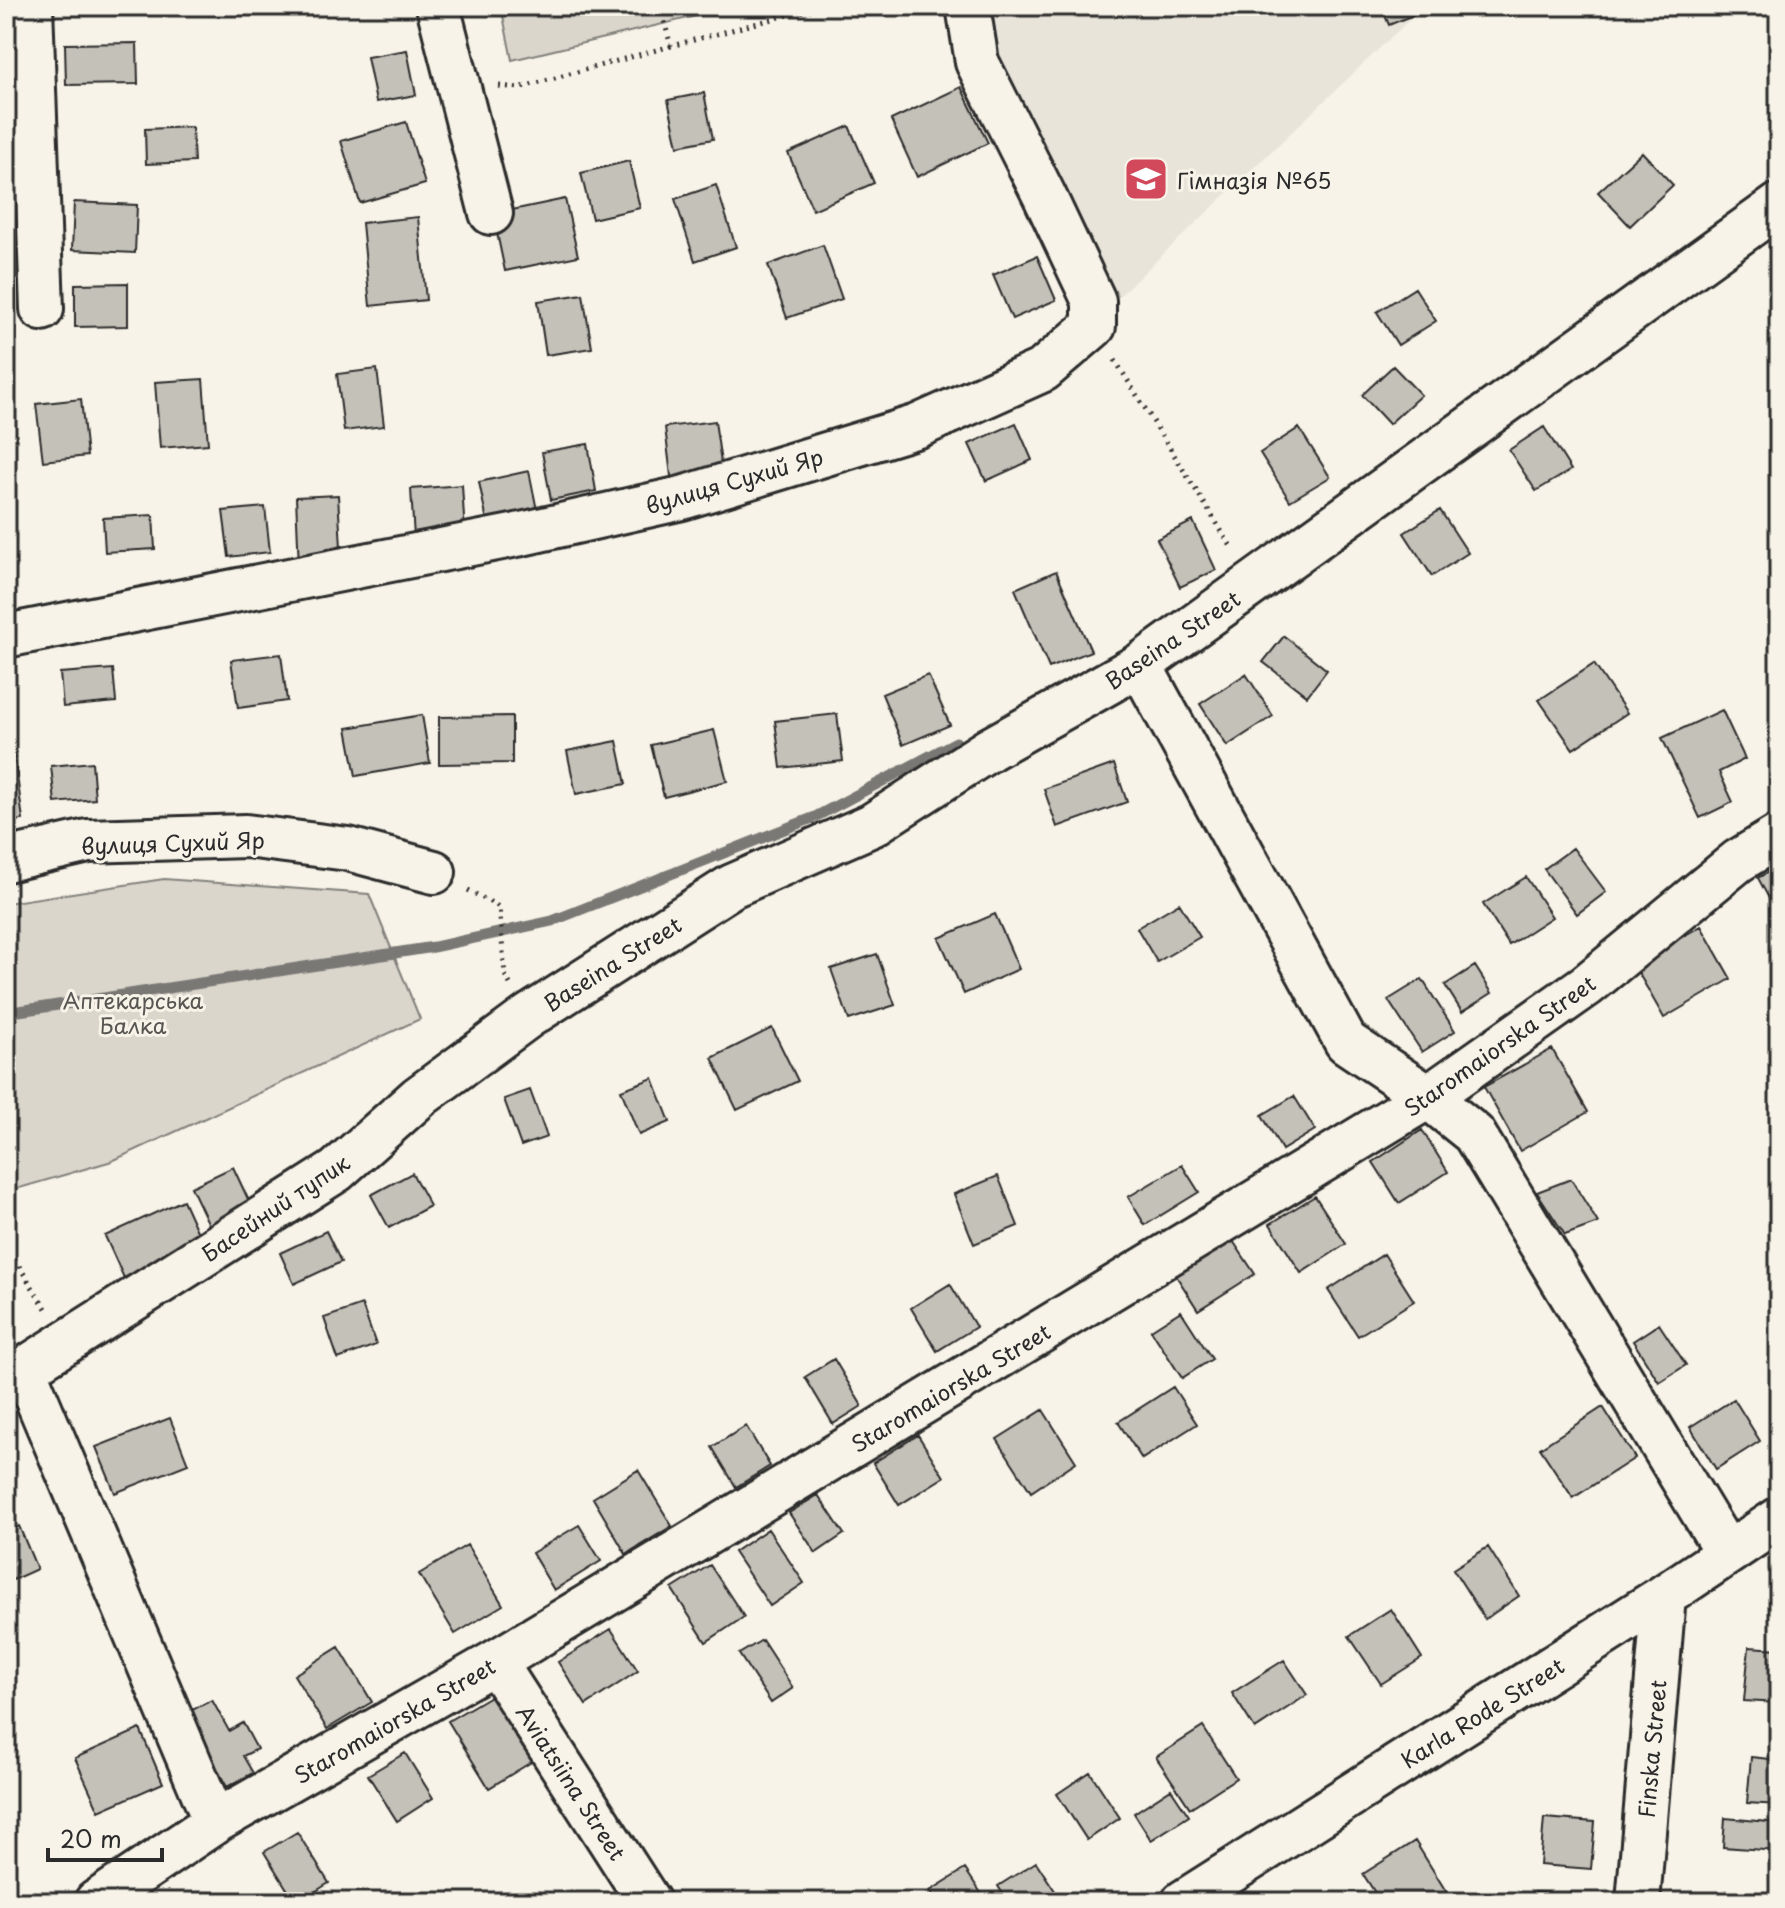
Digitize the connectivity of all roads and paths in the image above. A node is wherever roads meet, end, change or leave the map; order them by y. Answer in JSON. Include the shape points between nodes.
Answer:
{"nodes":[{"id":1,"x":31,"y":6,"type":"edge"},
{"id":2,"x":438,"y":6,"type":"edge"},
{"id":3,"x":660,"y":6,"type":"edge"},
{"id":4,"x":822,"y":6,"type":"edge"},
{"id":5,"x":968,"y":6,"type":"edge"},
{"id":6,"x":671,"y":46,"type":"junction"},
{"id":7,"x":519,"y":88,"type":"dead end"},
{"id":8,"x":1779,"y":205,"type":"edge"},
{"id":9,"x":491,"y":213,"type":"dead end"},
{"id":10,"x":42,"y":309,"type":"dead end"},
{"id":11,"x":1094,"y":326,"type":"junction"},
{"id":12,"x":1254,"y":583,"type":"junction"},
{"id":13,"x":6,"y":636,"type":"edge"},
{"id":14,"x":1140,"y":665,"type":"junction"},
{"id":15,"x":1779,"y":836,"type":"edge"},
{"id":16,"x":6,"y":860,"type":"edge"},
{"id":17,"x":434,"y":872,"type":"dead end"},
{"id":18,"x":499,"y":907,"type":"dead end"},
{"id":19,"x":505,"y":975,"type":"dead end"},
{"id":20,"x":529,"y":1016,"type":"joint"},
{"id":21,"x":1428,"y":1097,"type":"junction"},
{"id":22,"x":6,"y":1246,"type":"edge"},
{"id":23,"x":67,"y":1342,"type":"junction"},
{"id":24,"x":15,"y":1374,"type":"edge"},
{"id":25,"x":1779,"y":1519,"type":"edge"},
{"id":26,"x":1727,"y":1553,"type":"junction"},
{"id":27,"x":1664,"y":1596,"type":"junction"},
{"id":28,"x":495,"y":1662,"type":"junction"},
{"id":29,"x":215,"y":1822,"type":"junction"},
{"id":30,"x":96,"y":1902,"type":"edge"},
{"id":31,"x":649,"y":1902,"type":"edge"},
{"id":32,"x":1183,"y":1902,"type":"edge"},
{"id":33,"x":1638,"y":1902,"type":"edge"}],
"edges":[{"from":1,"to":10,"type":"street"},
{"from":2,"to":9,"type":"street"},
{"from":3,"to":6,"type":"path"},
{"from":4,"to":6,"type":"path"},
{"from":5,"to":11,"type":"street","via":[[977,62],[1094,301]]},
{"from":6,"to":7,"type":"path"},
{"from":8,"to":12,"type":"street","name":"Baseina Street"},
{"from":11,"to":12,"type":"path"},
{"from":11,"to":13,"type":"street","name":"вулиця Сухий Яр","via":[[1043,370],[918,426],[682,498]]},
{"from":12,"to":14,"type":"street","name":"Baseina Street"},
{"from":14,"to":20,"type":"street","name":"Baseina Street","via":[[990,749],[872,825],[732,886]]},
{"from":14,"to":21,"type":"street","via":[[1346,1042]]},
{"from":15,"to":21,"type":"street","name":"Staromaiorska Street","via":[[1738,861],[1587,985]]},
{"from":16,"to":17,"type":"street","name":"вулиця Сухий Яр","via":[[88,841],[246,836],[348,849]]},
{"from":18,"to":19,"type":"path"},
{"from":20,"to":23,"type":"street","name":"Басейний тупик","via":[[419,1097],[336,1171]]},
{"from":21,"to":26,"type":"street","via":[[1474,1134]]},
{"from":21,"to":28,"type":"street","name":"Staromaiorska Street"},
{"from":22,"to":23,"type":"path"},
{"from":23,"to":24,"type":"street","name":"Басейний тупик"},
{"from":24,"to":29,"type":"street"},
{"from":25,"to":26,"type":"street","name":"Karla Rode Street"},
{"from":26,"to":27,"type":"street","name":"Karla Rode Street"},
{"from":27,"to":32,"type":"street","name":"Karla Rode Street"},
{"from":27,"to":33,"type":"street","name":"Finska Street"},
{"from":28,"to":29,"type":"street","name":"Staromaiorska Street"},
{"from":28,"to":31,"type":"street","name":"Aviatsiina Street"},
{"from":29,"to":30,"type":"street","name":"Staromaiorska Street"}]}
